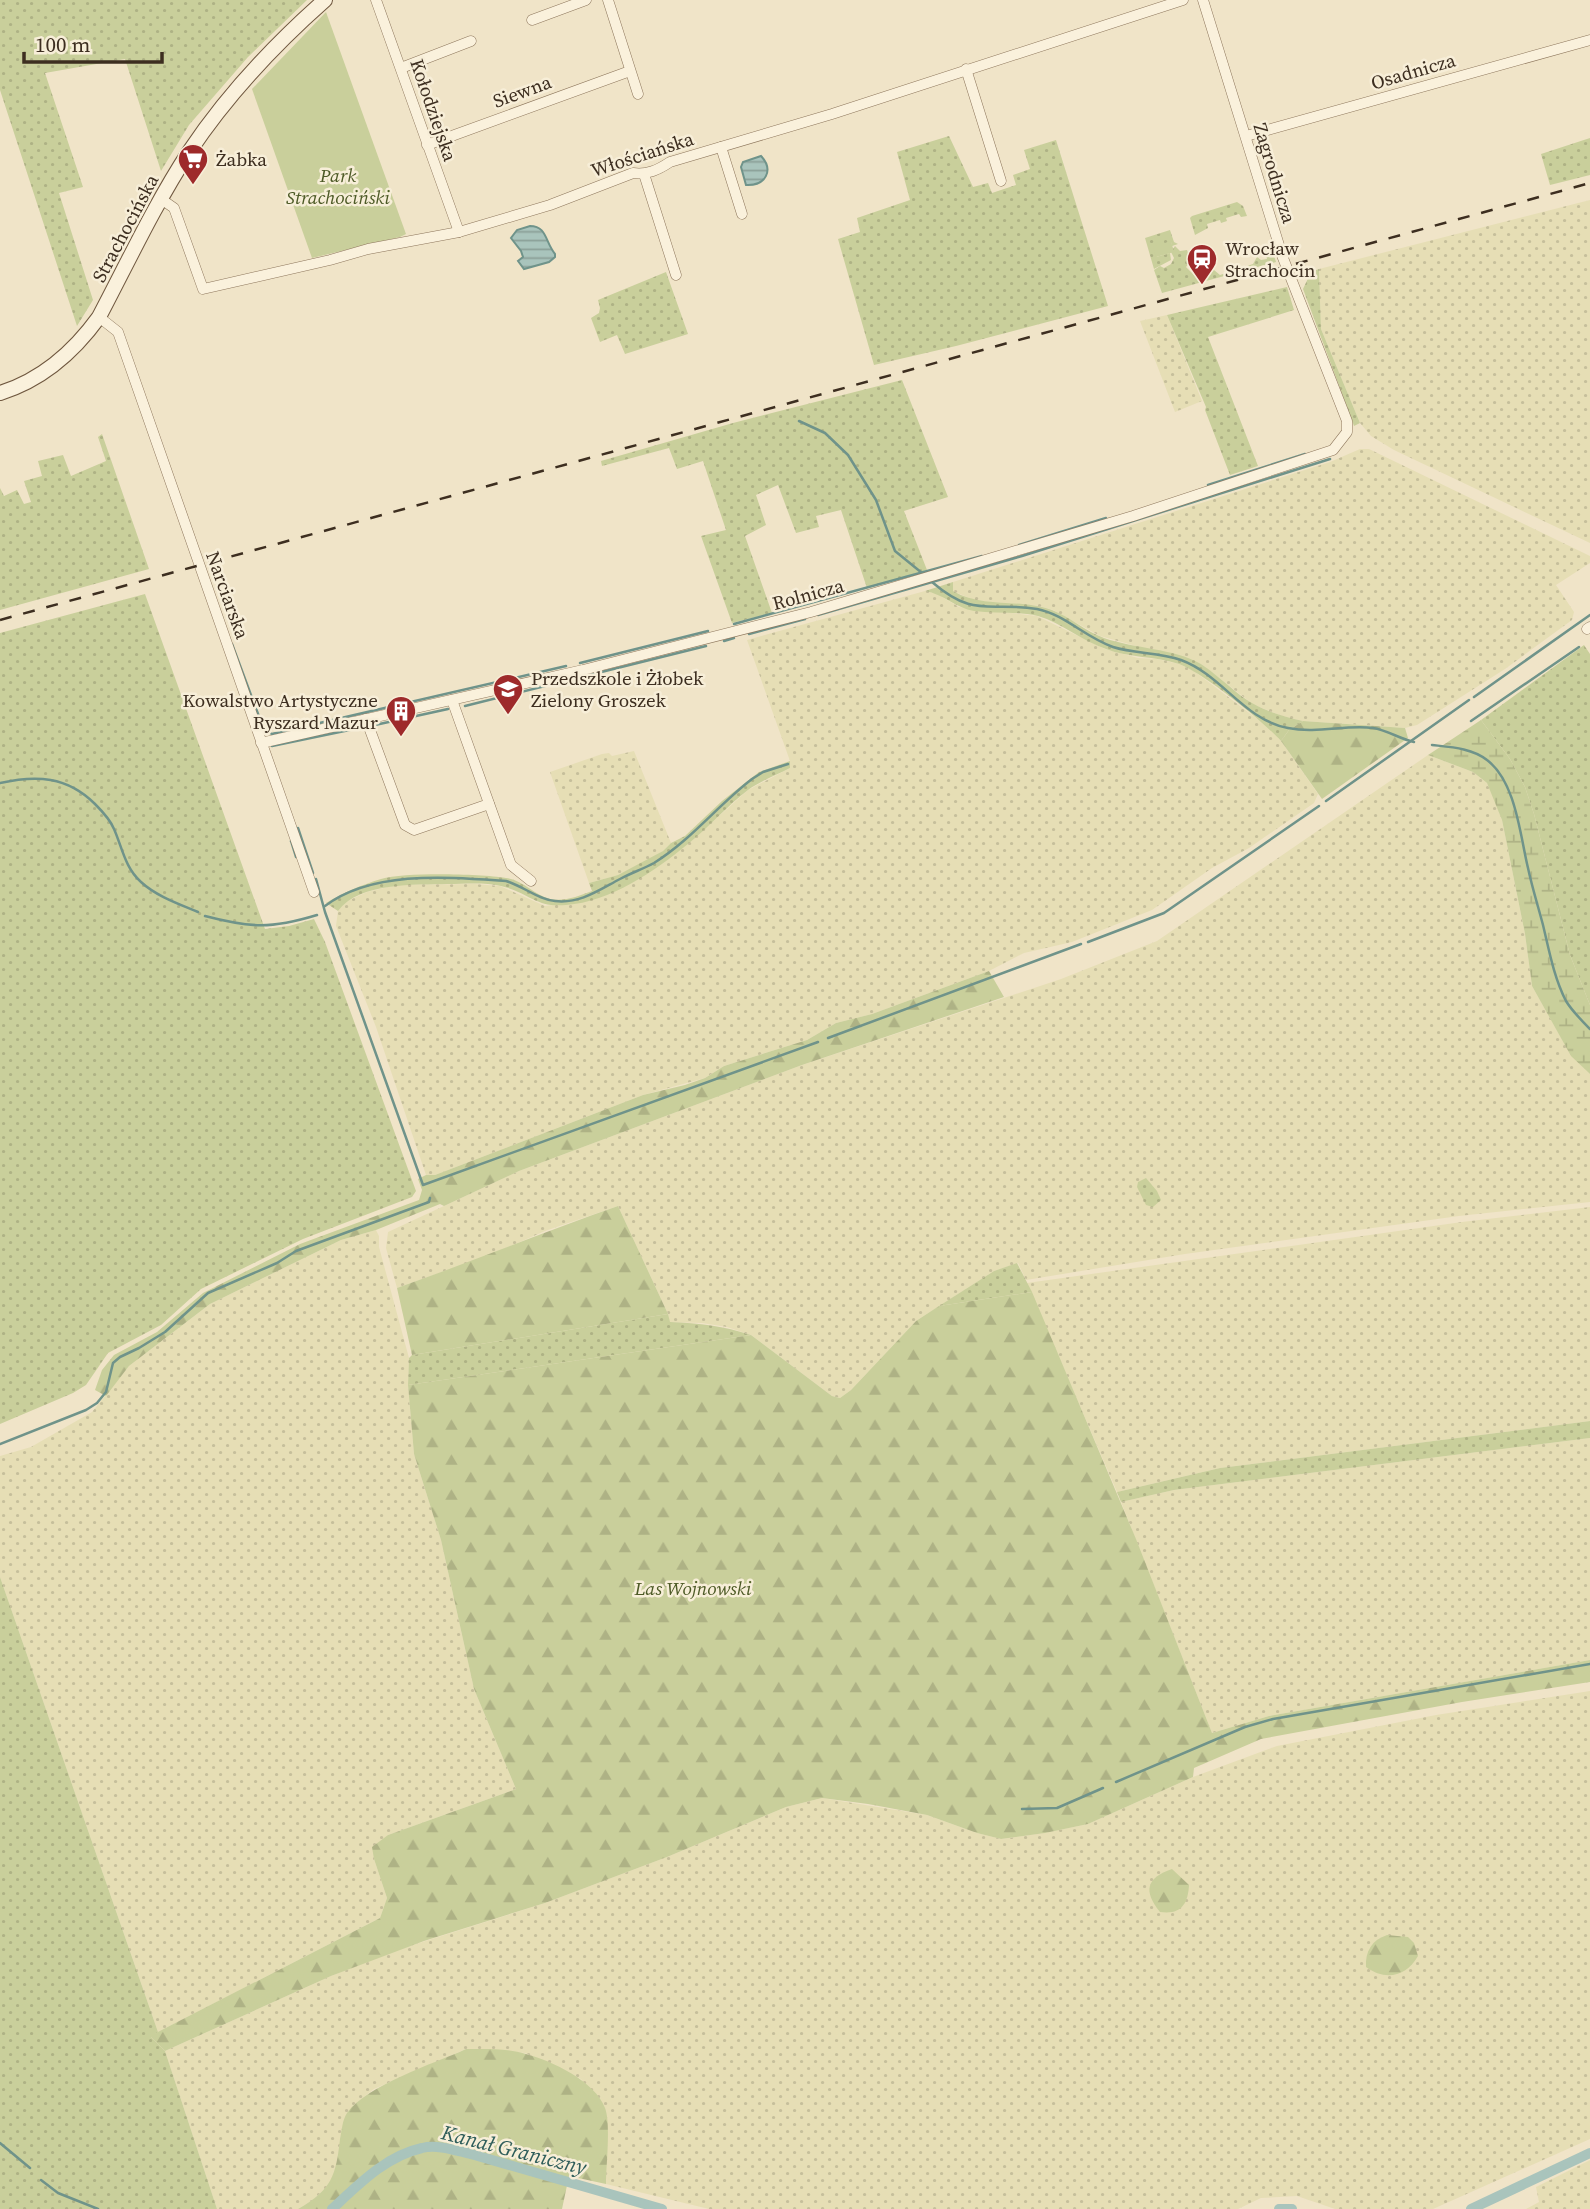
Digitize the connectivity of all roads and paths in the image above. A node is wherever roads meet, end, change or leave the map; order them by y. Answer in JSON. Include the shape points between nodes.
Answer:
{"nodes":[{"id":1,"x":325,"y":0,"type":"edge"},
{"id":2,"x":376,"y":0,"type":"edge"},
{"id":3,"x":586,"y":0,"type":"edge"},
{"id":4,"x":608,"y":0,"type":"edge"},
{"id":5,"x":1183,"y":0,"type":"edge"},
{"id":6,"x":1203,"y":0,"type":"edge"},
{"id":7,"x":531,"y":20,"type":"dead end"},
{"id":8,"x":1590,"y":40,"type":"edge"},
{"id":9,"x":471,"y":41,"type":"dead end"},
{"id":10,"x":401,"y":68,"type":"junction"},
{"id":11,"x":966,"y":69,"type":"junction"},
{"id":12,"x":630,"y":71,"type":"junction"},
{"id":13,"x":638,"y":94,"type":"dead end"},
{"id":14,"x":1246,"y":136,"type":"junction"},
{"id":15,"x":427,"y":145,"type":"junction"},
{"id":16,"x":722,"y":147,"type":"junction"},
{"id":17,"x":644,"y":174,"type":"junction"},
{"id":18,"x":1001,"y":181,"type":"dead end"},
{"id":19,"x":161,"y":199,"type":"junction"},
{"id":20,"x":742,"y":214,"type":"dead end"},
{"id":21,"x":459,"y":232,"type":"junction"},
{"id":22,"x":676,"y":275,"type":"dead end"},
{"id":23,"x":99,"y":317,"type":"junction"},
{"id":24,"x":0,"y":393,"type":"edge"},
{"id":25,"x":1347,"y":432,"type":"joint"},
{"id":26,"x":452,"y":700,"type":"junction"},
{"id":27,"x":366,"y":719,"type":"junction"},
{"id":28,"x":261,"y":743,"type":"junction"},
{"id":29,"x":489,"y":804,"type":"junction"},
{"id":30,"x":531,"y":881,"type":"dead end"},
{"id":31,"x":314,"y":892,"type":"dead end"}],
"edges":[{"from":1,"to":19,"type":"main road","name":"Strachocińska","via":[[240,85]]},
{"from":2,"to":10,"type":"street","name":"Kołodziejska"},
{"from":3,"to":7,"type":"street"},
{"from":4,"to":12,"type":"street"},
{"from":5,"to":11,"type":"street","name":"Włościańska"},
{"from":6,"to":14,"type":"street","name":"Zagrodnicza"},
{"from":8,"to":14,"type":"street","name":"Osadnicza"},
{"from":9,"to":10,"type":"street"},
{"from":10,"to":15,"type":"street","name":"Kołodziejska"},
{"from":11,"to":16,"type":"street","name":"Włościańska"},
{"from":11,"to":18,"type":"street"},
{"from":12,"to":13,"type":"street"},
{"from":12,"to":15,"type":"street","name":"Siewna"},
{"from":14,"to":25,"type":"street","name":"Zagrodnicza","via":[[1287,269],[1347,421]]},
{"from":15,"to":21,"type":"street","name":"Kołodziejska"},
{"from":16,"to":17,"type":"street","name":"Włościańska"},
{"from":16,"to":20,"type":"street"},
{"from":17,"to":21,"type":"street","name":"Włościańska","via":[[633,173],[550,205]]},
{"from":17,"to":22,"type":"street"},
{"from":19,"to":21,"type":"street","name":"Włościańska","via":[[174,208],[203,289]]},
{"from":19,"to":23,"type":"main road","name":"Strachocińska"},
{"from":23,"to":24,"type":"main road","name":"Strachocińska","via":[[72,351],[47,371]]},
{"from":23,"to":28,"type":"street","name":"Narciarska","via":[[118,332]]},
{"from":25,"to":26,"type":"street","name":"Rolnicza","via":[[1340,444],[1322,455],[970,566],[733,633]]},
{"from":26,"to":27,"type":"street","name":"Rolnicza"},
{"from":26,"to":29,"type":"street"},
{"from":27,"to":28,"type":"street","name":"Rolnicza"},
{"from":27,"to":29,"type":"street","via":[[409,830]]},
{"from":28,"to":31,"type":"street","name":"Narciarska"},
{"from":29,"to":30,"type":"street","via":[[511,865]]}]}
